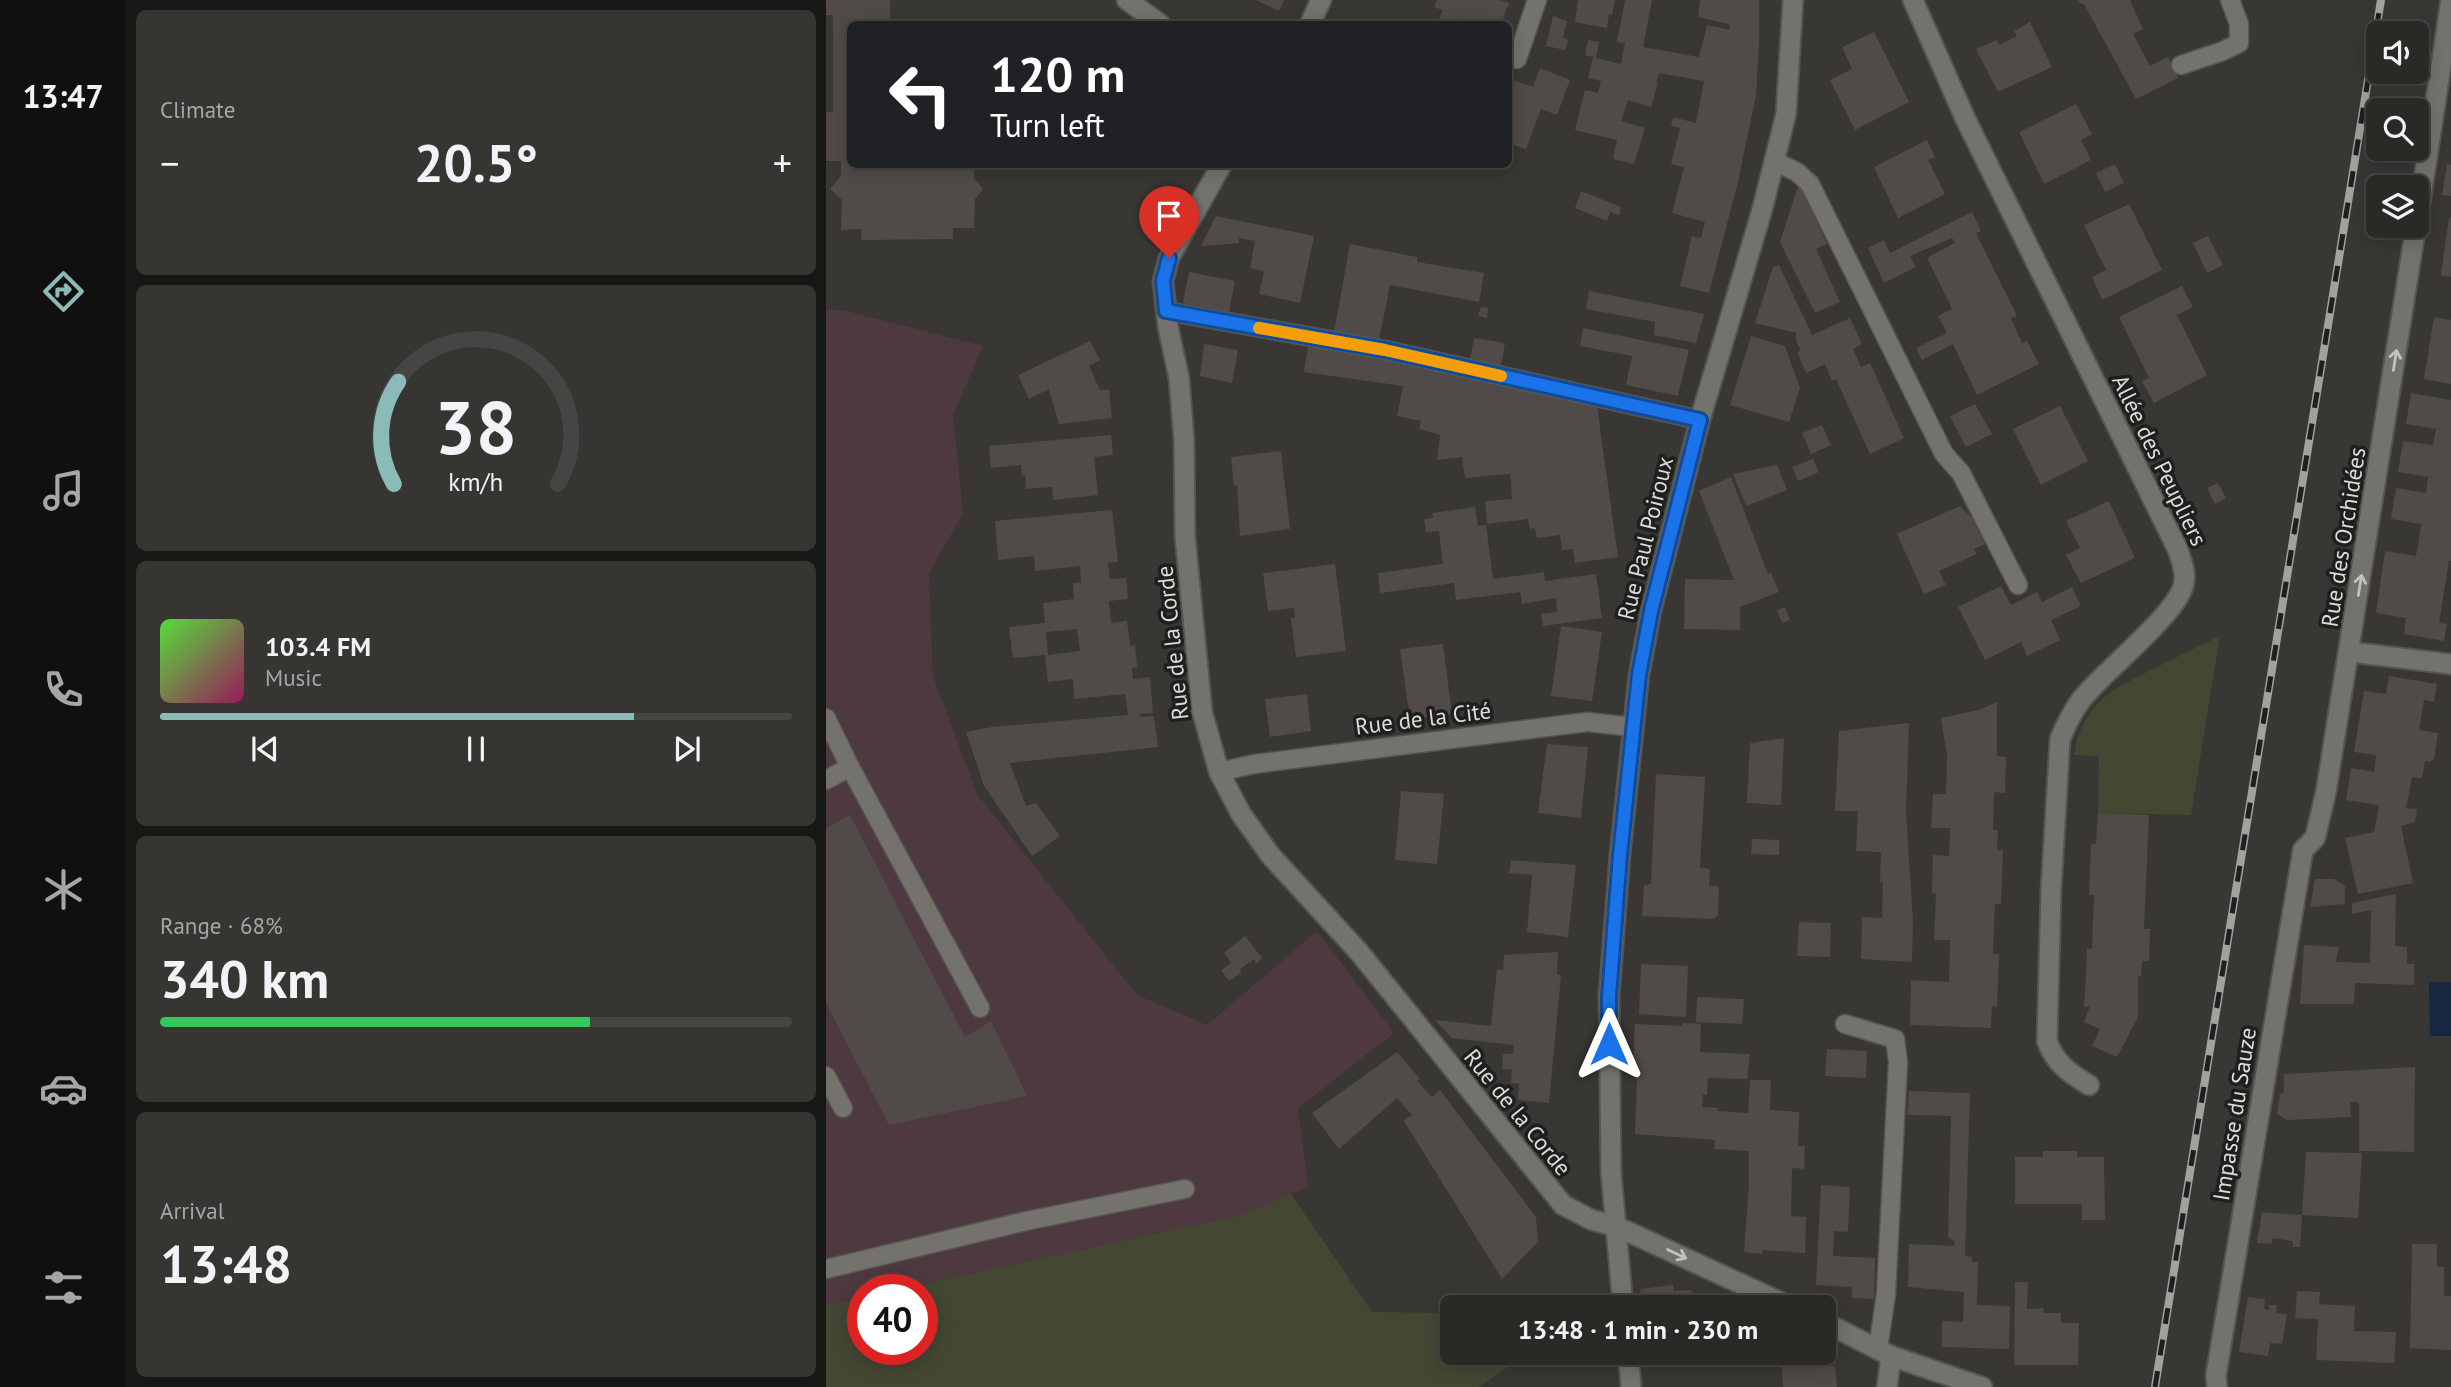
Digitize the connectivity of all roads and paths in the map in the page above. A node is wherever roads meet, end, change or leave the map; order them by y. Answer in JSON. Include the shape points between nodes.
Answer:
{"nodes":[{"id":1,"x":1127,"y":0,"type":"edge"},
{"id":2,"x":1321,"y":0,"type":"edge"},
{"id":3,"x":1537,"y":0,"type":"edge"},
{"id":4,"x":1793,"y":0,"type":"edge"},
{"id":5,"x":1913,"y":0,"type":"edge"},
{"id":6,"x":2231,"y":0,"type":"edge"},
{"id":7,"x":2451,"y":1,"type":"edge"},
{"id":8,"x":1156,"y":21,"type":"edge"},
{"id":9,"x":1311,"y":21,"type":"edge"},
{"id":10,"x":1517,"y":59,"type":"dead end"},
{"id":11,"x":2181,"y":65,"type":"dead end"},
{"id":12,"x":1774,"y":161,"type":"junction"},
{"id":13,"x":1220,"y":168,"type":"edge"},
{"id":14,"x":2424,"y":175,"type":"edge"},
{"id":15,"x":2415,"y":238,"type":"edge"},
{"id":16,"x":1166,"y":311,"type":"junction"},
{"id":17,"x":1700,"y":420,"type":"junction"},
{"id":18,"x":2018,"y":585,"type":"dead end"},
{"id":19,"x":2350,"y":652,"type":"junction"},
{"id":20,"x":2451,"y":664,"type":"edge"},
{"id":21,"x":826,"y":718,"type":"edge"},
{"id":22,"x":1633,"y":727,"type":"junction"},
{"id":23,"x":850,"y":767,"type":"junction"},
{"id":24,"x":1219,"y":772,"type":"junction"},
{"id":25,"x":826,"y":780,"type":"edge"},
{"id":26,"x":2303,"y":850,"type":"joint"},
{"id":27,"x":980,"y":1008,"type":"dead end"},
{"id":28,"x":1845,"y":1024,"type":"dead end"},
{"id":29,"x":826,"y":1076,"type":"edge"},
{"id":30,"x":2089,"y":1085,"type":"dead end"},
{"id":31,"x":843,"y":1108,"type":"dead end"},
{"id":32,"x":1185,"y":1189,"type":"dead end"},
{"id":33,"x":1615,"y":1226,"type":"junction"},
{"id":34,"x":826,"y":1269,"type":"edge"},
{"id":35,"x":1622,"y":1295,"type":"edge"},
{"id":36,"x":1765,"y":1295,"type":"edge"},
{"id":37,"x":1836,"y":1328,"type":"edge"},
{"id":38,"x":1884,"y":1352,"type":"junction"},
{"id":39,"x":1629,"y":1365,"type":"edge"},
{"id":40,"x":1631,"y":1387,"type":"edge"},
{"id":41,"x":1887,"y":1387,"type":"edge"},
{"id":42,"x":1982,"y":1387,"type":"edge"},
{"id":43,"x":2217,"y":1387,"type":"edge"}],
"edges":[{"from":1,"to":8,"type":"street"},
{"from":2,"to":9,"type":"street"},
{"from":3,"to":10,"type":"lane"},
{"from":4,"to":12,"type":"street","name":"Rue Paul Poiroux","via":[[1786,114]]},
{"from":5,"to":30,"type":"street","name":"Allée des Peupliers","via":[[2183,568],[2184,581],[2173,606],[2081,700],[2060,738],[2047,1041],[2065,1070]]},
{"from":6,"to":11,"type":"lane","via":[[2239,43]]},
{"from":7,"to":14,"type":"street","name":"Rue des Orchidées"},
{"from":12,"to":17,"type":"street","name":"Rue Paul Poiroux"},
{"from":12,"to":18,"type":"lane","via":[[1810,184],[1944,454],[1961,473]]},
{"from":13,"to":16,"type":"street","name":"Rue de la Corde","via":[[1169,258],[1163,281]]},
{"from":19,"to":15,"type":"street","name":"Rue des Orchidées","one_way":true},
{"from":16,"to":17,"type":"lane","via":[[1385,350]]},
{"from":16,"to":24,"type":"street","name":"Rue de la Corde","via":[[1179,378],[1185,536],[1202,711]]},
{"from":17,"to":22,"type":"street","name":"Rue Paul Poiroux","via":[[1651,611]]},
{"from":19,"to":20,"type":"street"},
{"from":19,"to":26,"type":"street","name":"Rue des Orchidées","via":[[2320,824]]},
{"from":21,"to":23,"type":"lane"},
{"from":22,"to":24,"type":"lane","name":"Rue de la Cité","via":[[1587,722]]},
{"from":22,"to":33,"type":"street","name":"Rue Paul Poiroux","via":[[1609,996]]},
{"from":23,"to":25,"type":"lane"},
{"from":23,"to":27,"type":"lane"},
{"from":24,"to":33,"type":"street","name":"Rue de la Corde","via":[[1271,856],[1359,952],[1555,1196],[1592,1220]]},
{"from":26,"to":43,"type":"street","name":"Impasse du Sauze"},
{"from":28,"to":38,"type":"lane","via":[[1895,1040],[1897,1051]]},
{"from":29,"to":31,"type":"lane"},
{"from":32,"to":34,"type":"lane"},
{"from":33,"to":35,"type":"street","name":"Rue Paul Poiroux"},
{"from":33,"to":36,"type":"street","name":"Rue de la Corde","one_way":true},
{"from":37,"to":38,"type":"street"},
{"from":38,"to":41,"type":"street"},
{"from":38,"to":42,"type":"street"},
{"from":39,"to":40,"type":"street"}]}
